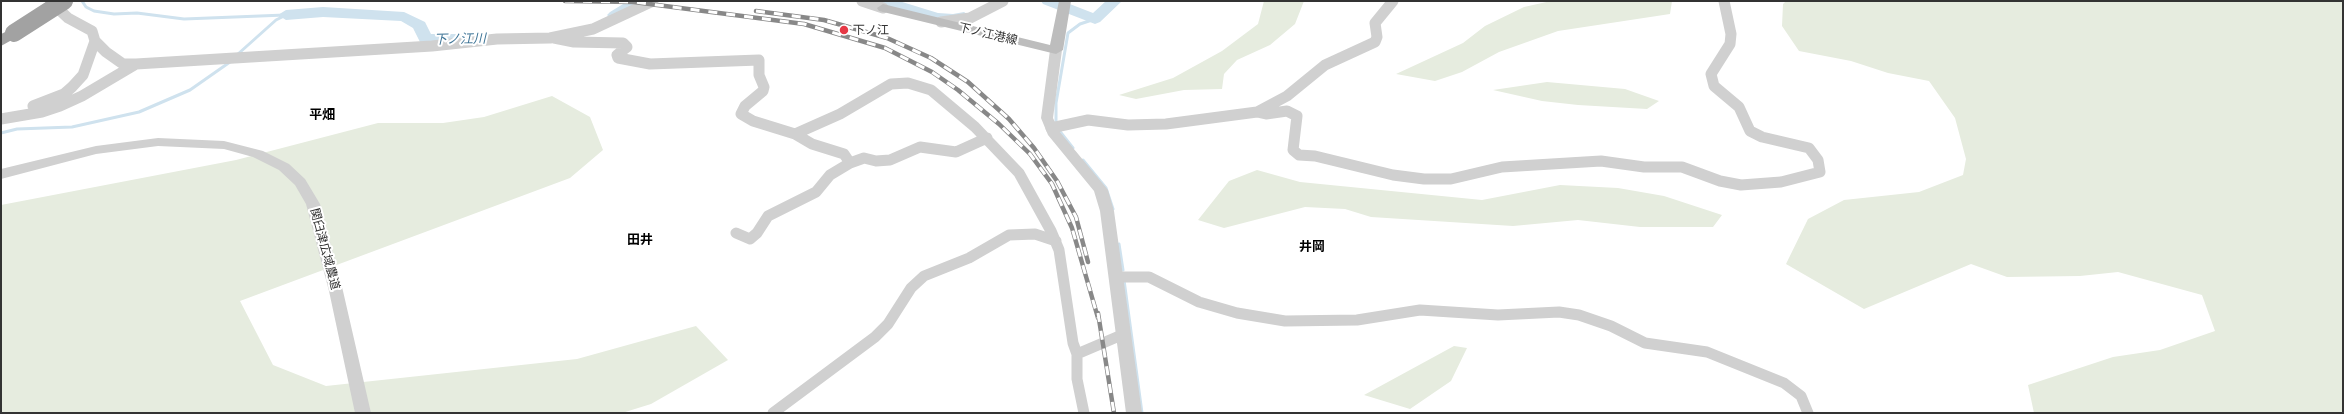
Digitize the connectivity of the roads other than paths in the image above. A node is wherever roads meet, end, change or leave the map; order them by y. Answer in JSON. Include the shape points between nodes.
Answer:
{"nodes":[{"id":1,"x":51,"y":1,"type":"edge"},
{"id":2,"x":64,"y":1,"type":"edge"},
{"id":3,"x":653,"y":1,"type":"edge"},
{"id":4,"x":862,"y":1,"type":"edge"},
{"id":5,"x":1003,"y":1,"type":"edge"},
{"id":6,"x":1393,"y":1,"type":"edge"},
{"id":7,"x":1724,"y":1,"type":"edge"},
{"id":8,"x":1064,"y":6,"type":"edge"},
{"id":9,"x":883,"y":8,"type":"joint"},
{"id":10,"x":929,"y":21,"type":"junction"},
{"id":11,"x":7,"y":37,"type":"edge"},
{"id":12,"x":554,"y":38,"type":"junction"},
{"id":13,"x":95,"y":41,"type":"junction"},
{"id":14,"x":1056,"y":50,"type":"junction"},
{"id":15,"x":136,"y":64,"type":"junction"},
{"id":16,"x":1257,"y":112,"type":"junction"},
{"id":17,"x":1,"y":114,"type":"edge"},
{"id":18,"x":1,"y":119,"type":"edge"},
{"id":19,"x":1055,"y":127,"type":"junction"},
{"id":20,"x":795,"y":134,"type":"junction"},
{"id":21,"x":987,"y":138,"type":"junction"},
{"id":22,"x":850,"y":163,"type":"junction"},
{"id":23,"x":1,"y":174,"type":"edge"},
{"id":24,"x":736,"y":233,"type":"dead end"},
{"id":25,"x":1056,"y":242,"type":"junction"},
{"id":26,"x":1116,"y":277,"type":"junction"},
{"id":27,"x":1124,"y":334,"type":"junction"},
{"id":28,"x":1077,"y":354,"type":"junction"},
{"id":29,"x":363,"y":413,"type":"edge"},
{"id":30,"x":774,"y":413,"type":"edge"},
{"id":31,"x":1084,"y":413,"type":"edge"},
{"id":32,"x":1134,"y":413,"type":"edge"},
{"id":33,"x":1808,"y":413,"type":"edge"}],
"edges":[{"from":1,"to":13,"type":"street","via":[[53,6],[68,18],[92,31]]},
{"from":2,"to":11,"type":"highway","bridge":true},
{"from":3,"to":12,"type":"street","via":[[593,29]]},
{"from":4,"to":9,"type":"street"},
{"from":5,"to":10,"type":"street","via":[[966,20]]},
{"from":6,"to":16,"type":"street","via":[[1375,23],[1375,42],[1325,65],[1287,96]]},
{"from":7,"to":16,"type":"street","via":[[1731,34],[1730,44],[1711,74],[1714,86],[1739,107],[1750,131],[1762,137],[1809,148],[1818,160],[1820,172],[1781,182],[1741,184],[1728,183],[1682,167],[1644,167],[1612,160],[1553,166],[1508,167],[1451,179],[1424,179],[1393,175],[1315,156],[1299,155],[1293,150],[1298,121],[1296,116],[1287,111],[1266,114]]},
{"from":8,"to":14,"type":"main road"},
{"from":9,"to":10,"type":"main road","name":"下ノ江港線"},
{"from":10,"to":14,"type":"main road","name":"下ノ江港線"},
{"from":12,"to":15,"type":"street","via":[[497,39],[432,46]]},
{"from":12,"to":20,"type":"street","via":[[574,42],[623,43],[627,45],[617,55],[618,58],[650,64],[681,65],[759,60],[763,91],[745,106],[741,114],[752,121]]},
{"from":13,"to":15,"type":"street","via":[[123,64]]},
{"from":13,"to":17,"type":"street","via":[[83,75],[64,94],[44,104]]},
{"from":14,"to":19,"type":"street","via":[[1047,109],[1047,118]]},
{"from":15,"to":18,"type":"street","via":[[60,106]]},
{"from":16,"to":19,"type":"street","via":[[1166,124],[1128,125],[1093,120]]},
{"from":19,"to":26,"type":"street","via":[[1101,190],[1107,211]]},
{"from":20,"to":21,"type":"street","via":[[837,115],[887,86],[904,82],[931,90]]},
{"from":20,"to":22,"type":"street","via":[[812,144],[844,154]]},
{"from":21,"to":22,"type":"street","via":[[956,152],[922,147],[887,160],[864,158]]},
{"from":21,"to":25,"type":"street","via":[[1019,173]]},
{"from":22,"to":24,"type":"street","via":[[830,175],[816,192],[768,216],[750,239]]},
{"from":23,"to":29,"type":"street","name":"関臼津広域農道","via":[[96,150],[158,142],[224,145],[258,154],[284,166],[300,182],[313,204],[336,291]]},
{"from":25,"to":28,"type":"street"},
{"from":25,"to":30,"type":"street","via":[[1035,234],[1009,235],[969,258],[924,276],[911,288],[888,324],[876,337]]},
{"from":26,"to":27,"type":"street"},
{"from":26,"to":33,"type":"street","via":[[1149,277],[1199,302],[1237,313],[1285,321],[1356,320],[1420,310],[1498,315],[1559,312],[1579,315],[1611,326],[1645,343],[1707,352],[1784,383],[1801,396]]},
{"from":27,"to":28,"type":"street"},
{"from":27,"to":32,"type":"street"},
{"from":28,"to":31,"type":"street","via":[[1077,379]]}]}
